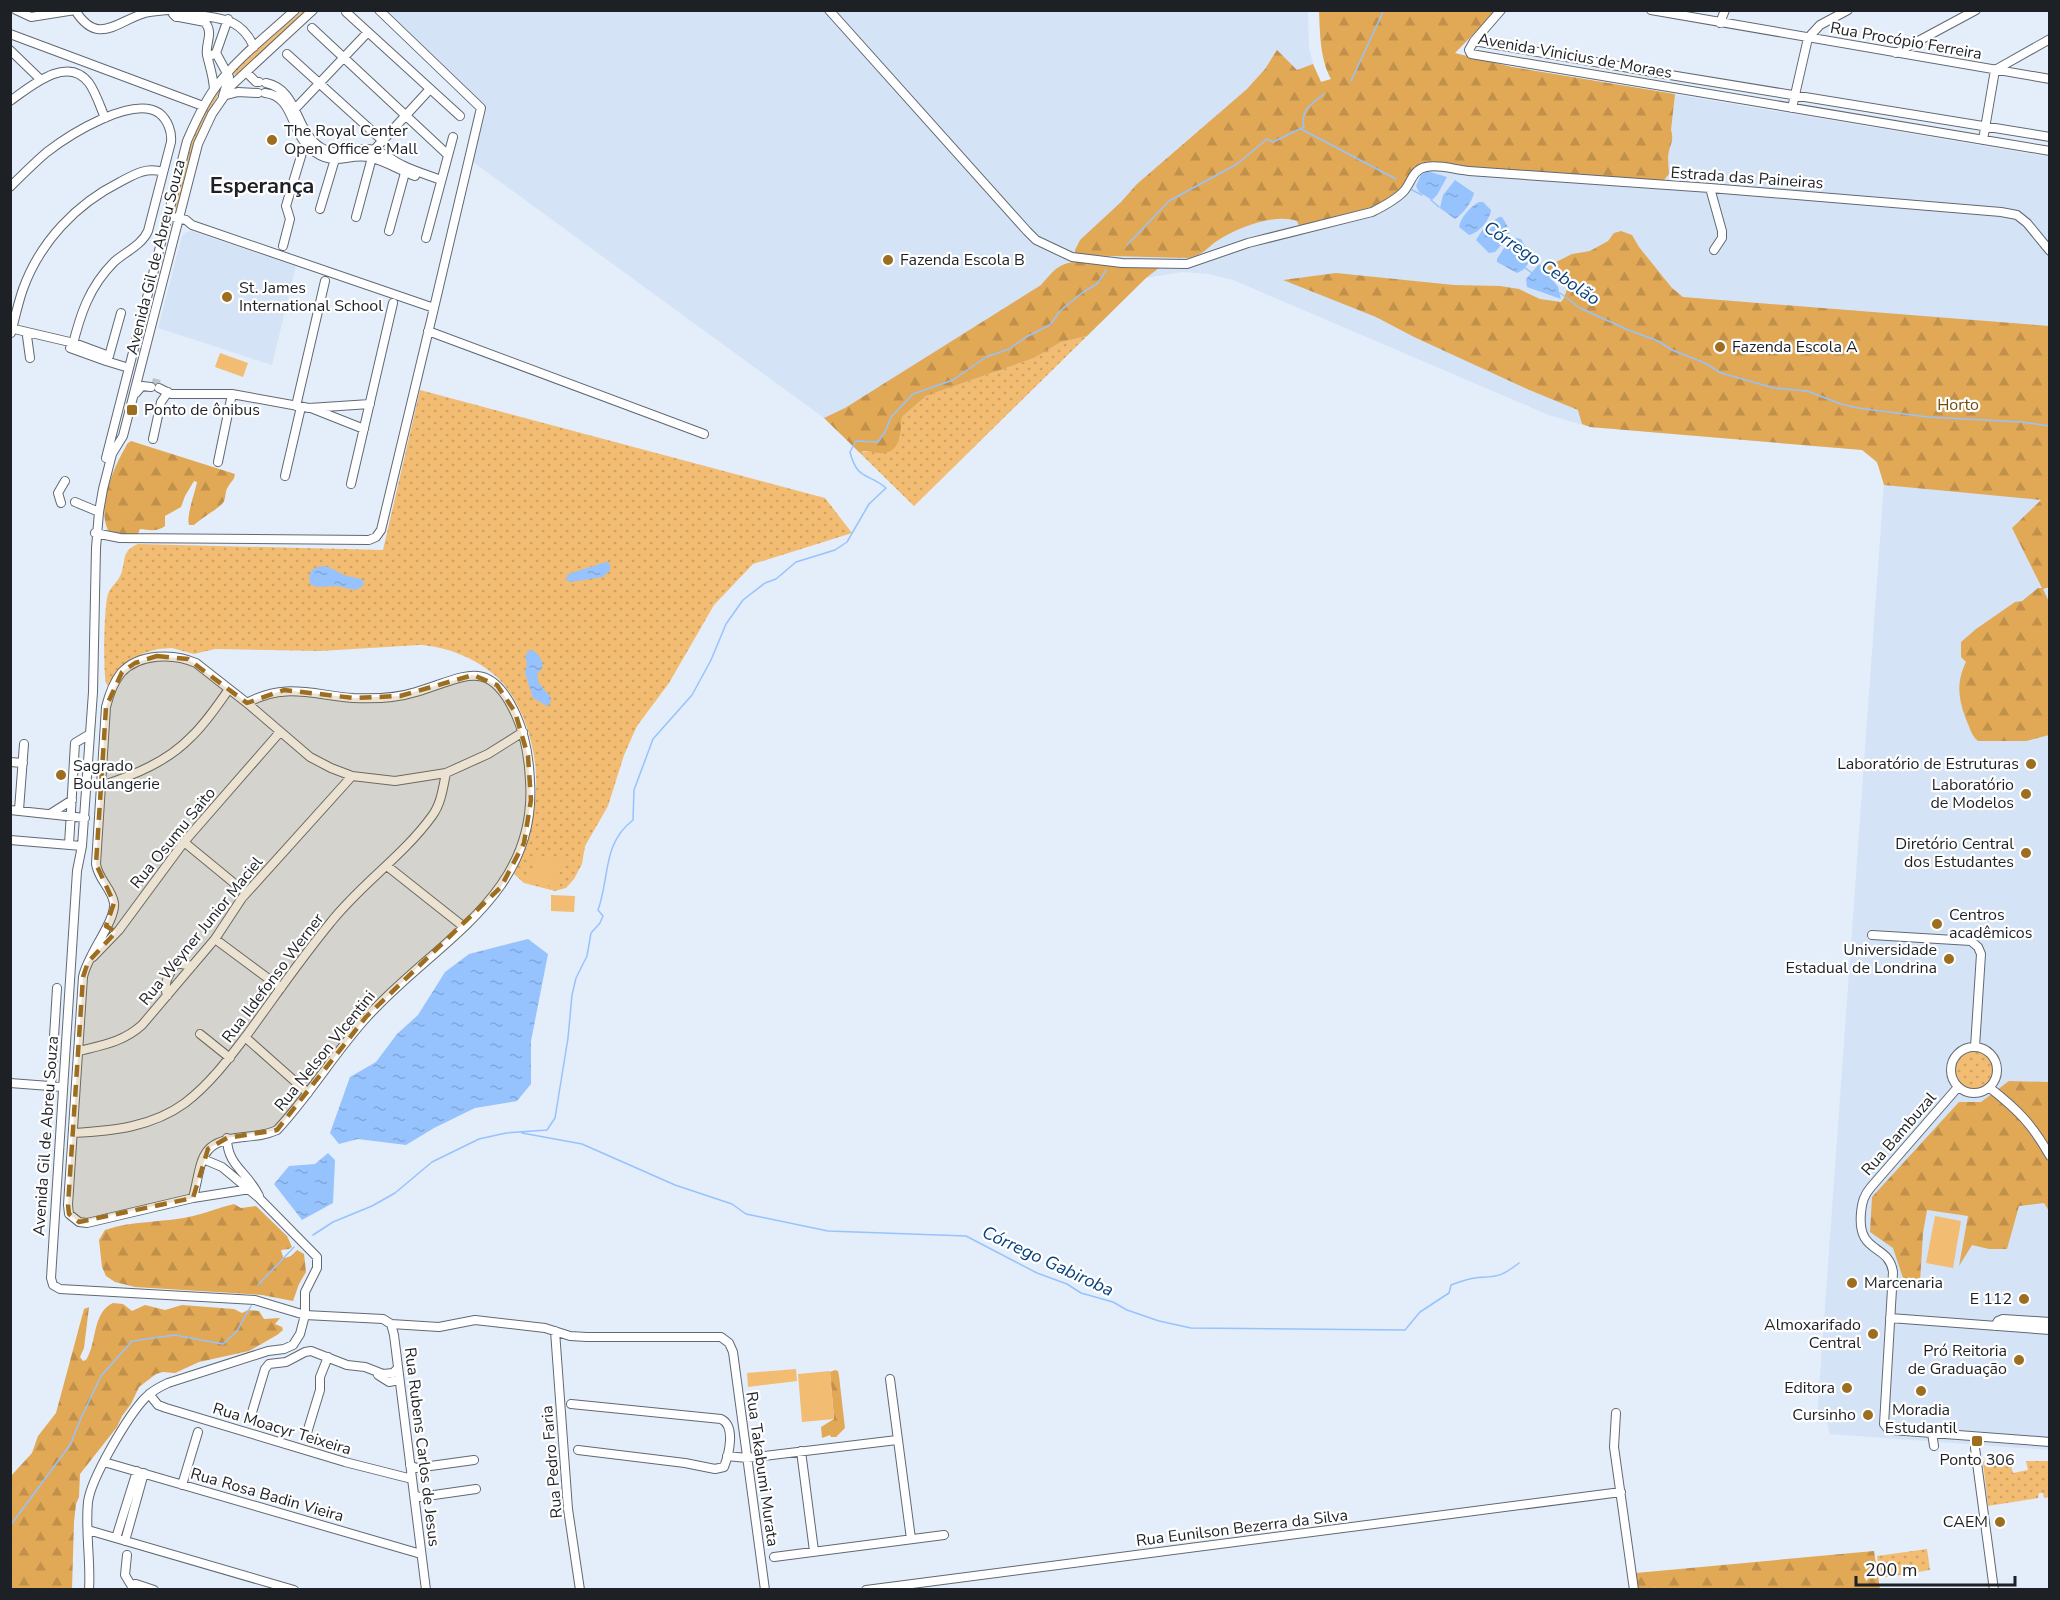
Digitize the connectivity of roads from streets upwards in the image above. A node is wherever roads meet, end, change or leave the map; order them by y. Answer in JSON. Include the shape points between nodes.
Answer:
{"nodes":[{"id":1,"x":16,"y":10,"type":"edge"},
{"id":2,"x":75,"y":10,"type":"edge"},
{"id":3,"x":296,"y":10,"type":"edge"},
{"id":4,"x":313,"y":10,"type":"edge"},
{"id":5,"x":379,"y":10,"type":"edge"},
{"id":6,"x":829,"y":10,"type":"edge"},
{"id":7,"x":1501,"y":10,"type":"edge"},
{"id":8,"x":1651,"y":10,"type":"edge"},
{"id":9,"x":1725,"y":10,"type":"edge"},
{"id":10,"x":1848,"y":10,"type":"edge"},
{"id":11,"x":1976,"y":10,"type":"edge"},
{"id":12,"x":173,"y":12,"type":"edge"},
{"id":13,"x":346,"y":12,"type":"dead end"},
{"id":14,"x":228,"y":20,"type":"junction"},
{"id":15,"x":1720,"y":23,"type":"junction"},
{"id":16,"x":312,"y":28,"type":"dead end"},
{"id":17,"x":368,"y":32,"type":"junction"},
{"id":18,"x":10,"y":33,"type":"edge"},
{"id":19,"x":1808,"y":38,"type":"junction"},
{"id":20,"x":2049,"y":39,"type":"edge"},
{"id":21,"x":1921,"y":40,"type":"junction"},
{"id":22,"x":1474,"y":41,"type":"junction"},
{"id":23,"x":254,"y":47,"type":"junction"},
{"id":24,"x":10,"y":50,"type":"edge"},
{"id":25,"x":216,"y":53,"type":"junction"},
{"id":26,"x":1896,"y":53,"type":"junction"},
{"id":27,"x":287,"y":54,"type":"dead end"},
{"id":28,"x":207,"y":56,"type":"junction"},
{"id":29,"x":345,"y":58,"type":"junction"},
{"id":30,"x":1924,"y":58,"type":"junction"},
{"id":31,"x":1995,"y":70,"type":"junction"},
{"id":32,"x":246,"y":72,"type":"junction"},
{"id":33,"x":228,"y":73,"type":"junction"},
{"id":34,"x":2049,"y":79,"type":"edge"},
{"id":35,"x":42,"y":80,"type":"junction"},
{"id":36,"x":319,"y":84,"type":"junction"},
{"id":37,"x":214,"y":89,"type":"junction"},
{"id":38,"x":430,"y":89,"type":"junction"},
{"id":39,"x":1795,"y":94,"type":"junction"},
{"id":40,"x":223,"y":96,"type":"junction"},
{"id":41,"x":10,"y":101,"type":"edge"},
{"id":42,"x":203,"y":106,"type":"junction"},
{"id":43,"x":1792,"y":108,"type":"junction"},
{"id":44,"x":293,"y":111,"type":"junction"},
{"id":45,"x":406,"y":115,"type":"junction"},
{"id":46,"x":460,"y":116,"type":"dead end"},
{"id":47,"x":105,"y":118,"type":"junction"},
{"id":48,"x":1985,"y":125,"type":"junction"},
{"id":49,"x":453,"y":137,"type":"dead end"},
{"id":50,"x":2049,"y":137,"type":"edge"},
{"id":51,"x":1983,"y":140,"type":"junction"},
{"id":52,"x":383,"y":141,"type":"junction"},
{"id":53,"x":305,"y":143,"type":"junction"},
{"id":54,"x":2049,"y":151,"type":"edge"},
{"id":55,"x":373,"y":154,"type":"junction"},
{"id":56,"x":448,"y":155,"type":"junction"},
{"id":57,"x":335,"y":159,"type":"junction"},
{"id":58,"x":406,"y":170,"type":"junction"},
{"id":59,"x":163,"y":172,"type":"junction"},
{"id":60,"x":440,"y":182,"type":"junction"},
{"id":61,"x":10,"y":187,"type":"edge"},
{"id":62,"x":1710,"y":188,"type":"junction"},
{"id":63,"x":320,"y":209,"type":"dead end"},
{"id":64,"x":356,"y":217,"type":"dead end"},
{"id":65,"x":167,"y":219,"type":"junction"},
{"id":66,"x":179,"y":221,"type":"junction"},
{"id":67,"x":389,"y":231,"type":"dead end"},
{"id":68,"x":426,"y":238,"type":"dead end"},
{"id":69,"x":283,"y":246,"type":"dead end"},
{"id":70,"x":1714,"y":250,"type":"dead end"},
{"id":71,"x":2049,"y":251,"type":"edge"},
{"id":72,"x":326,"y":281,"type":"dead end"},
{"id":73,"x":393,"y":303,"type":"dead end"},
{"id":74,"x":434,"y":308,"type":"junction"},
{"id":75,"x":121,"y":313,"type":"dead end"},
{"id":76,"x":11,"y":330,"type":"edge"},
{"id":77,"x":428,"y":331,"type":"junction"},
{"id":78,"x":27,"y":336,"type":"junction"},
{"id":79,"x":73,"y":346,"type":"junction"},
{"id":80,"x":30,"y":358,"type":"dead end"},
{"id":81,"x":129,"y":368,"type":"junction"},
{"id":82,"x":141,"y":370,"type":"junction"},
{"id":83,"x":155,"y":385,"type":"junction"},
{"id":84,"x":168,"y":392,"type":"junction"},
{"id":85,"x":232,"y":394,"type":"junction"},
{"id":86,"x":134,"y":398,"type":"junction"},
{"id":87,"x":370,"y":404,"type":"junction"},
{"id":88,"x":302,"y":407,"type":"junction"},
{"id":89,"x":118,"y":414,"type":"junction"},
{"id":90,"x":126,"y":429,"type":"junction"},
{"id":91,"x":364,"y":429,"type":"junction"},
{"id":92,"x":704,"y":434,"type":"dead end"},
{"id":93,"x":153,"y":439,"type":"dead end"},
{"id":94,"x":218,"y":462,"type":"dead end"},
{"id":95,"x":285,"y":476,"type":"dead end"},
{"id":96,"x":64,"y":481,"type":"dead end"},
{"id":97,"x":351,"y":484,"type":"dead end"},
{"id":98,"x":75,"y":502,"type":"dead end"},
{"id":99,"x":61,"y":503,"type":"dead end"},
{"id":100,"x":97,"y":511,"type":"junction"},
{"id":101,"x":96,"y":533,"type":"junction"},
{"id":102,"x":229,"y":689,"type":"junction"},
{"id":103,"x":247,"y":703,"type":"junction"},
{"id":104,"x":280,"y":732,"type":"junction"},
{"id":105,"x":523,"y":732,"type":"junction"},
{"id":106,"x":90,"y":734,"type":"junction"},
{"id":107,"x":24,"y":744,"type":"dead end"},
{"id":108,"x":10,"y":762,"type":"edge"},
{"id":109,"x":23,"y":763,"type":"junction"},
{"id":110,"x":446,"y":773,"type":"junction"},
{"id":111,"x":352,"y":776,"type":"junction"},
{"id":112,"x":101,"y":786,"type":"junction"},
{"id":113,"x":72,"y":800,"type":"junction"},
{"id":114,"x":15,"y":810,"type":"edge"},
{"id":115,"x":50,"y":814,"type":"junction"},
{"id":116,"x":71,"y":817,"type":"junction"},
{"id":117,"x":85,"y":818,"type":"junction"},
{"id":118,"x":10,"y":840,"type":"edge"},
{"id":119,"x":184,"y":842,"type":"junction"},
{"id":120,"x":69,"y":845,"type":"junction"},
{"id":121,"x":82,"y":846,"type":"junction"},
{"id":122,"x":387,"y":866,"type":"junction"},
{"id":123,"x":246,"y":893,"type":"junction"},
{"id":124,"x":106,"y":926,"type":"junction"},
{"id":125,"x":465,"y":927,"type":"junction"},
{"id":126,"x":119,"y":930,"type":"junction"},
{"id":127,"x":1872,"y":935,"type":"dead end"},
{"id":128,"x":215,"y":939,"type":"junction"},
{"id":129,"x":87,"y":962,"type":"junction"},
{"id":130,"x":192,"y":966,"type":"junction"},
{"id":131,"x":57,"y":988,"type":"dead end"},
{"id":132,"x":281,"y":988,"type":"junction"},
{"id":133,"x":167,"y":996,"type":"junction"},
{"id":134,"x":200,"y":1034,"type":"dead end"},
{"id":135,"x":245,"y":1037,"type":"junction"},
{"id":136,"x":1975,"y":1047,"type":"junction"},
{"id":137,"x":79,"y":1051,"type":"junction"},
{"id":138,"x":230,"y":1058,"type":"junction"},
{"id":139,"x":10,"y":1083,"type":"edge"},
{"id":140,"x":51,"y":1086,"type":"junction"},
{"id":141,"x":63,"y":1087,"type":"junction"},
{"id":142,"x":1958,"y":1087,"type":"junction"},
{"id":143,"x":1990,"y":1088,"type":"junction"},
{"id":144,"x":308,"y":1093,"type":"junction"},
{"id":145,"x":73,"y":1132,"type":"junction"},
{"id":146,"x":227,"y":1138,"type":"junction"},
{"id":147,"x":2049,"y":1156,"type":"edge"},
{"id":148,"x":203,"y":1159,"type":"junction"},
{"id":149,"x":251,"y":1188,"type":"junction"},
{"id":150,"x":193,"y":1198,"type":"junction"},
{"id":151,"x":305,"y":1315,"type":"junction"},
{"id":152,"x":1890,"y":1318,"type":"junction"},
{"id":153,"x":2049,"y":1322,"type":"edge"},
{"id":154,"x":391,"y":1324,"type":"junction"},
{"id":155,"x":1995,"y":1326,"type":"junction"},
{"id":156,"x":2049,"y":1330,"type":"edge"},
{"id":157,"x":555,"y":1331,"type":"junction"},
{"id":158,"x":328,"y":1357,"type":"junction"},
{"id":159,"x":397,"y":1369,"type":"junction"},
{"id":160,"x":372,"y":1370,"type":"junction"},
{"id":161,"x":890,"y":1379,"type":"dead end"},
{"id":162,"x":399,"y":1380,"type":"junction"},
{"id":163,"x":149,"y":1394,"type":"junction"},
{"id":164,"x":571,"y":1404,"type":"dead end"},
{"id":165,"x":1616,"y":1413,"type":"dead end"},
{"id":166,"x":250,"y":1419,"type":"dead end"},
{"id":167,"x":198,"y":1432,"type":"dead end"},
{"id":168,"x":1932,"y":1434,"type":"junction"},
{"id":169,"x":306,"y":1436,"type":"dead end"},
{"id":170,"x":897,"y":1440,"type":"junction"},
{"id":171,"x":2049,"y":1442,"type":"edge"},
{"id":172,"x":1934,"y":1446,"type":"dead end"},
{"id":173,"x":1975,"y":1448,"type":"dead end"},
{"id":174,"x":578,"y":1450,"type":"dead end"},
{"id":175,"x":801,"y":1451,"type":"junction"},
{"id":176,"x":772,"y":1454,"type":"junction"},
{"id":177,"x":727,"y":1456,"type":"junction"},
{"id":178,"x":746,"y":1456,"type":"junction"},
{"id":179,"x":759,"y":1456,"type":"junction"},
{"id":180,"x":474,"y":1460,"type":"dead end"},
{"id":181,"x":104,"y":1462,"type":"junction"},
{"id":182,"x":410,"y":1465,"type":"junction"},
{"id":183,"x":140,"y":1472,"type":"junction"},
{"id":184,"x":750,"y":1474,"type":"junction"},
{"id":185,"x":412,"y":1479,"type":"junction"},
{"id":186,"x":182,"y":1485,"type":"junction"},
{"id":187,"x":476,"y":1489,"type":"dead end"},
{"id":188,"x":1621,"y":1492,"type":"junction"},
{"id":189,"x":414,"y":1495,"type":"junction"},
{"id":190,"x":88,"y":1530,"type":"junction"},
{"id":191,"x":944,"y":1535,"type":"dead end"},
{"id":192,"x":116,"y":1538,"type":"junction"},
{"id":193,"x":911,"y":1539,"type":"junction"},
{"id":194,"x":125,"y":1540,"type":"junction"},
{"id":195,"x":814,"y":1551,"type":"junction"},
{"id":196,"x":421,"y":1554,"type":"junction"},
{"id":197,"x":127,"y":1555,"type":"dead end"},
{"id":198,"x":774,"y":1557,"type":"dead end"},
{"id":199,"x":129,"y":1587,"type":"edge"},
{"id":200,"x":89,"y":1590,"type":"edge"},
{"id":201,"x":154,"y":1590,"type":"edge"},
{"id":202,"x":294,"y":1590,"type":"edge"},
{"id":203,"x":426,"y":1590,"type":"edge"},
{"id":204,"x":580,"y":1590,"type":"edge"},
{"id":205,"x":765,"y":1590,"type":"edge"},
{"id":206,"x":866,"y":1590,"type":"edge"},
{"id":207,"x":1634,"y":1590,"type":"edge"},
{"id":208,"x":1994,"y":1590,"type":"edge"}],
"edges":[{"from":1,"to":2,"type":"street","via":[[31,17]]},
{"from":2,"to":12,"type":"street","via":[[85,23],[102,29],[118,27],[145,13]]},
{"from":3,"to":23,"type":"street","name":"Avenida Gil de Abreu Souza"},
{"from":4,"to":32,"type":"street","name":"Avenida Gil de Abreu Souza"},
{"from":5,"to":74,"type":"street","via":[[481,108]]},
{"from":6,"to":62,"type":"street","name":"Estrada das Paineiras","via":[[1027,231],[1036,240],[1072,257],[1187,264],[1248,243],[1372,212],[1404,192],[1416,171],[1426,167]]},
{"from":7,"to":22,"type":"street"},
{"from":8,"to":15,"type":"street","name":"Rua Procópio Ferreira"},
{"from":9,"to":15,"type":"street"},
{"from":10,"to":19,"type":"street","via":[[1820,25]]},
{"from":11,"to":21,"type":"street"},
{"from":12,"to":14,"type":"street"},
{"from":12,"to":28,"type":"street","via":[[207,24]]},
{"from":13,"to":17,"type":"street"},
{"from":14,"to":23,"type":"street","via":[[250,37]]},
{"from":14,"to":25,"type":"street"},
{"from":15,"to":19,"type":"street","name":"Rua Procópio Ferreira"},
{"from":16,"to":29,"type":"street"},
{"from":17,"to":29,"type":"street"},
{"from":17,"to":38,"type":"street"},
{"from":18,"to":42,"type":"street"},
{"from":19,"to":26,"type":"street","name":"Rua Procópio Ferreira"},
{"from":19,"to":39,"type":"street"},
{"from":20,"to":31,"type":"street"},
{"from":21,"to":26,"type":"street"},
{"from":21,"to":30,"type":"street"},
{"from":22,"to":39,"type":"street","name":"Avenida Vinicius de Moraes"},
{"from":22,"to":43,"type":"street","name":"Avenida Vinicius de Moraes","via":[[1471,54]]},
{"from":23,"to":33,"type":"street","name":"Avenida Gil de Abreu Souza"},
{"from":24,"to":35,"type":"street"},
{"from":25,"to":28,"type":"street"},
{"from":25,"to":33,"type":"street"},
{"from":26,"to":30,"type":"street","name":"Rua Procópio Ferreira"},
{"from":27,"to":36,"type":"street"},
{"from":28,"to":37,"type":"street"},
{"from":29,"to":36,"type":"street"},
{"from":29,"to":45,"type":"street"},
{"from":30,"to":31,"type":"street","name":"Rua Procópio Ferreira"},
{"from":31,"to":34,"type":"street","name":"Rua Procópio Ferreira"},
{"from":31,"to":48,"type":"street"},
{"from":32,"to":40,"type":"street","name":"Avenida Gil de Abreu Souza"},
{"from":32,"to":44,"type":"street","via":[[256,82],[280,88],[289,97]]},
{"from":33,"to":37,"type":"street","name":"Avenida Gil de Abreu Souza"},
{"from":33,"to":40,"type":"street","via":[[230,80]]},
{"from":35,"to":41,"type":"street"},
{"from":35,"to":47,"type":"street","via":[[63,72],[82,77],[92,88]]},
{"from":36,"to":44,"type":"street"},
{"from":36,"to":52,"type":"street"},
{"from":37,"to":42,"type":"street","name":"Avenida Gil de Abreu Souza"},
{"from":38,"to":45,"type":"street"},
{"from":38,"to":46,"type":"street"},
{"from":39,"to":43,"type":"street"},
{"from":39,"to":48,"type":"street","name":"Avenida Vinicius de Moraes"},
{"from":40,"to":44,"type":"street","via":[[262,93],[280,98]]},
{"from":40,"to":66,"type":"street","name":"Avenida Gil de Abreu Souza","via":[[198,144]]},
{"from":42,"to":65,"type":"street","name":"Avenida Gil de Abreu Souza","via":[[187,141]]},
{"from":43,"to":51,"type":"street","name":"Avenida Vinicius de Moraes"},
{"from":44,"to":53,"type":"street","via":[[295,128]]},
{"from":44,"to":55,"type":"street","via":[[304,131],[321,148],[338,154],[357,150]]},
{"from":45,"to":52,"type":"street"},
{"from":45,"to":56,"type":"street"},
{"from":47,"to":59,"type":"street","via":[[142,108],[157,112],[171,132]]},
{"from":47,"to":61,"type":"street","via":[[48,152]]},
{"from":48,"to":50,"type":"street","name":"Avenida Vinicius de Moraes"},
{"from":48,"to":51,"type":"street"},
{"from":49,"to":56,"type":"street"},
{"from":51,"to":54,"type":"street","name":"Avenida Vinicius de Moraes"},
{"from":52,"to":55,"type":"street"},
{"from":53,"to":57,"type":"street","via":[[321,156]]},
{"from":53,"to":69,"type":"street","via":[[286,206],[290,219]]},
{"from":55,"to":57,"type":"street"},
{"from":55,"to":58,"type":"street"},
{"from":55,"to":64,"type":"street"},
{"from":56,"to":60,"type":"street"},
{"from":57,"to":63,"type":"street"},
{"from":58,"to":60,"type":"street"},
{"from":58,"to":67,"type":"street"},
{"from":59,"to":76,"type":"street","via":[[145,170],[109,187],[60,227],[29,274]]},
{"from":59,"to":79,"type":"street","via":[[146,235],[96,282],[82,310]]},
{"from":60,"to":68,"type":"street"},
{"from":62,"to":70,"type":"street","via":[[1722,231]]},
{"from":62,"to":71,"type":"street","name":"Estrada das Paineiras","via":[[2001,212],[2017,215],[2027,223]]},
{"from":65,"to":66,"type":"street"},
{"from":65,"to":81,"type":"street","name":"Avenida Gil de Abreu Souza"},
{"from":66,"to":74,"type":"street"},
{"from":66,"to":82,"type":"street","name":"Avenida Gil de Abreu Souza"},
{"from":72,"to":88,"type":"street"},
{"from":73,"to":87,"type":"street"},
{"from":74,"to":77,"type":"street"},
{"from":75,"to":79,"type":"street","via":[[108,356]]},
{"from":76,"to":78,"type":"street"},
{"from":76,"to":79,"type":"street"},
{"from":77,"to":92,"type":"street"},
{"from":77,"to":101,"type":"street","via":[[381,530],[376,537],[120,538]]},
{"from":78,"to":79,"type":"street"},
{"from":78,"to":80,"type":"street"},
{"from":79,"to":81,"type":"street"},
{"from":81,"to":89,"type":"street","name":"Avenida Gil de Abreu Souza"},
{"from":82,"to":83,"type":"street"},
{"from":82,"to":86,"type":"street","name":"Avenida Gil de Abreu Souza"},
{"from":83,"to":84,"type":"street"},
{"from":83,"to":86,"type":"street","via":[[142,386]]},
{"from":84,"to":85,"type":"street"},
{"from":84,"to":93,"type":"street","via":[[161,402]]},
{"from":85,"to":88,"type":"street"},
{"from":85,"to":94,"type":"street"},
{"from":86,"to":90,"type":"street","name":"Avenida Gil de Abreu Souza"},
{"from":87,"to":88,"type":"street"},
{"from":87,"to":91,"type":"street"},
{"from":88,"to":91,"type":"street"},
{"from":88,"to":95,"type":"street"},
{"from":89,"to":90,"type":"street","via":[[118,429]]},
{"from":89,"to":100,"type":"street","name":"Avenida Gil de Abreu Souza"},
{"from":90,"to":100,"type":"street","name":"Avenida Gil de Abreu Souza","via":[[112,454]]},
{"from":91,"to":97,"type":"street"},
{"from":96,"to":99,"type":"street","via":[[59,489]]},
{"from":98,"to":100,"type":"street"},
{"from":100,"to":101,"type":"street","name":"Avenida Gil de Abreu Souza"},
{"from":101,"to":106,"type":"street","name":"Avenida Gil de Abreu Souza"},
{"from":102,"to":103,"type":"street"},
{"from":102,"to":112,"type":"street","via":[[190,738],[159,762]]},
{"from":102,"to":112,"type":"street","via":[[196,663],[174,656],[157,656],[122,672],[106,707]]},
{"from":103,"to":104,"type":"street"},
{"from":103,"to":105,"type":"street","name":"Rua Nelson VIcentini","via":[[284,690],[354,698],[400,696],[473,675],[487,677],[497,685]]},
{"from":104,"to":111,"type":"street","via":[[309,757]]},
{"from":104,"to":119,"type":"street","name":"Rua Osumu Saito"},
{"from":105,"to":110,"type":"street"},
{"from":105,"to":125,"type":"street","name":"Rua Nelson VIcentini","via":[[531,800],[524,843],[501,887]]},
{"from":106,"to":113,"type":"street","via":[[75,743]]},
{"from":106,"to":117,"type":"street","name":"Avenida Gil de Abreu Souza"},
{"from":107,"to":109,"type":"street"},
{"from":108,"to":109,"type":"street"},
{"from":109,"to":114,"type":"street"},
{"from":110,"to":111,"type":"street","via":[[395,781]]},
{"from":110,"to":122,"type":"street","name":"Rua Ildefonso Werner","via":[[433,814]]},
{"from":111,"to":123,"type":"street","name":"Rua Weyner Junior Maciel"},
{"from":112,"to":124,"type":"street","via":[[96,864],[114,903]]},
{"from":113,"to":115,"type":"street"},
{"from":113,"to":116,"type":"street"},
{"from":114,"to":115,"type":"street"},
{"from":115,"to":116,"type":"street"},
{"from":116,"to":117,"type":"street"},
{"from":116,"to":120,"type":"street"},
{"from":117,"to":121,"type":"street","name":"Avenida Gil de Abreu Souza"},
{"from":118,"to":120,"type":"street"},
{"from":119,"to":123,"type":"street"},
{"from":119,"to":126,"type":"street","name":"Rua Osumu Saito"},
{"from":120,"to":121,"type":"street"},
{"from":121,"to":141,"type":"street","name":"Avenida Gil de Abreu Souza","via":[[77,871]]},
{"from":122,"to":125,"type":"street"},
{"from":122,"to":132,"type":"street","name":"Rua Ildefonso Werner","via":[[332,920]]},
{"from":123,"to":128,"type":"street","name":"Rua Weyner Junior Maciel"},
{"from":124,"to":126,"type":"street"},
{"from":124,"to":129,"type":"street"},
{"from":125,"to":144,"type":"street","name":"Rua Nelson VIcentini","via":[[366,1017]]},
{"from":126,"to":129,"type":"street","name":"Rua Osumu Saito"},
{"from":127,"to":136,"type":"street","via":[[1976,944],[1981,954]]},
{"from":128,"to":130,"type":"street","name":"Rua Weyner Junior Maciel"},
{"from":128,"to":132,"type":"street"},
{"from":129,"to":137,"type":"street"},
{"from":130,"to":133,"type":"street","name":"Rua Weyner Junior Maciel"},
{"from":130,"to":133,"type":"street","via":[[176,963],[166,980]]},
{"from":131,"to":140,"type":"street"},
{"from":132,"to":135,"type":"street","name":"Rua Ildefonso Werner"},
{"from":133,"to":137,"type":"street","name":"Rua Weyner Junior Maciel","via":[[131,1035]]},
{"from":134,"to":138,"type":"street"},
{"from":135,"to":138,"type":"street","name":"Rua Ildefonso Werner"},
{"from":135,"to":144,"type":"street"},
{"from":136,"to":142,"type":"street","via":[[1962,1050],[1953,1061],[1952,1074]]},
{"from":136,"to":143,"type":"street","via":[[1983,1048],[1995,1059],[1997,1074]]},
{"from":137,"to":145,"type":"street"},
{"from":138,"to":145,"type":"street","name":"Rua Ildefonso Werner","via":[[206,1085],[167,1114],[113,1131]]},
{"from":139,"to":140,"type":"street"},
{"from":140,"to":141,"type":"street"},
{"from":141,"to":151,"type":"street","name":"Avenida Gil de Abreu Souza","via":[[53,1285],[60,1289],[255,1300]]},
{"from":142,"to":143,"type":"street","via":[[1977,1094]]},
{"from":142,"to":152,"type":"street","name":"Rua Bambuzal","via":[[1864,1198],[1860,1224],[1863,1236],[1893,1267]]},
{"from":143,"to":147,"type":"street","via":[[2030,1123]]},
{"from":144,"to":146,"type":"street","name":"Rua Nelson VIcentini","via":[[277,1130],[267,1135]]},
{"from":145,"to":150,"type":"street","via":[[68,1205],[73,1219],[87,1223]]},
{"from":146,"to":148,"type":"street","via":[[213,1144]]},
{"from":146,"to":149,"type":"street","via":[[230,1158]]},
{"from":148,"to":149,"type":"street"},
{"from":148,"to":150,"type":"street"},
{"from":149,"to":150,"type":"street"},
{"from":149,"to":151,"type":"street","via":[[317,1257],[317,1268],[305,1292]]},
{"from":151,"to":154,"type":"street","via":[[377,1318]]},
{"from":151,"to":163,"type":"street","via":[[300,1334],[291,1346],[168,1383]]},
{"from":152,"to":155,"type":"street"},
{"from":152,"to":168,"type":"street","name":"Rua Bambuzal","via":[[1884,1425],[1888,1430]]},
{"from":153,"to":155,"type":"street","via":[[2003,1319]]},
{"from":154,"to":157,"type":"street","via":[[439,1328],[475,1320]]},
{"from":154,"to":159,"type":"street","name":"Rua Rubens Carlos de Jesus"},
{"from":155,"to":156,"type":"street"},
{"from":157,"to":178,"type":"street","name":"Rua Takabumi Murata","via":[[588,1337],[721,1337],[729,1342]]},
{"from":157,"to":204,"type":"street","name":"Rua Pedro Faria","via":[[568,1509]]},
{"from":158,"to":160,"type":"street"},
{"from":158,"to":166,"type":"street","via":[[309,1351],[289,1361],[268,1364]]},
{"from":158,"to":169,"type":"street"},
{"from":159,"to":160,"type":"street","via":[[388,1374]]},
{"from":159,"to":162,"type":"street","name":"Rua Rubens Carlos de Jesus"},
{"from":160,"to":162,"type":"street","via":[[389,1382]]},
{"from":161,"to":170,"type":"street"},
{"from":162,"to":182,"type":"street","name":"Rua Rubens Carlos de Jesus"},
{"from":163,"to":181,"type":"street"},
{"from":163,"to":185,"type":"street","name":"Rua Moacyr Teixeira","via":[[166,1408]]},
{"from":164,"to":177,"type":"street","via":[[721,1419],[729,1428]]},
{"from":165,"to":188,"type":"street","via":[[1614,1447]]},
{"from":167,"to":186,"type":"street"},
{"from":168,"to":171,"type":"street"},
{"from":168,"to":172,"type":"street"},
{"from":170,"to":175,"type":"street"},
{"from":170,"to":193,"type":"street"},
{"from":173,"to":208,"type":"street"},
{"from":174,"to":177,"type":"street","via":[[718,1470],[724,1467]]},
{"from":175,"to":176,"type":"street"},
{"from":175,"to":195,"type":"street"},
{"from":176,"to":178,"type":"street"},
{"from":176,"to":179,"type":"street"},
{"from":177,"to":178,"type":"street"},
{"from":178,"to":179,"type":"street"},
{"from":178,"to":184,"type":"street","name":"Rua Takabumi Murata"},
{"from":179,"to":184,"type":"street"},
{"from":180,"to":182,"type":"street","via":[[416,1468]]},
{"from":181,"to":183,"type":"street","name":"Rua Rosa Badin Vieira"},
{"from":181,"to":190,"type":"street","via":[[90,1493]]},
{"from":182,"to":185,"type":"street","name":"Rua Rubens Carlos de Jesus"},
{"from":183,"to":186,"type":"street","name":"Rua Rosa Badin Vieira"},
{"from":183,"to":192,"type":"street"},
{"from":183,"to":194,"type":"street"},
{"from":184,"to":205,"type":"street","name":"Rua Takabumi Murata"},
{"from":185,"to":189,"type":"street","name":"Rua Rubens Carlos de Jesus"},
{"from":186,"to":196,"type":"street","name":"Rua Rosa Badin Vieira"},
{"from":187,"to":189,"type":"street"},
{"from":188,"to":206,"type":"street","name":"Rua Eunilson Bezerra da Silva"},
{"from":188,"to":207,"type":"street"},
{"from":189,"to":196,"type":"street","name":"Rua Rubens Carlos de Jesus"},
{"from":190,"to":192,"type":"street"},
{"from":190,"to":200,"type":"street"},
{"from":191,"to":193,"type":"street"},
{"from":192,"to":194,"type":"street"},
{"from":193,"to":195,"type":"street"},
{"from":194,"to":202,"type":"street"},
{"from":195,"to":198,"type":"street"},
{"from":196,"to":203,"type":"street","name":"Rua Rubens Carlos de Jesus"},
{"from":197,"to":199,"type":"street","via":[[125,1575]]},
{"from":199,"to":201,"type":"street","via":[[136,1584]]}]}
